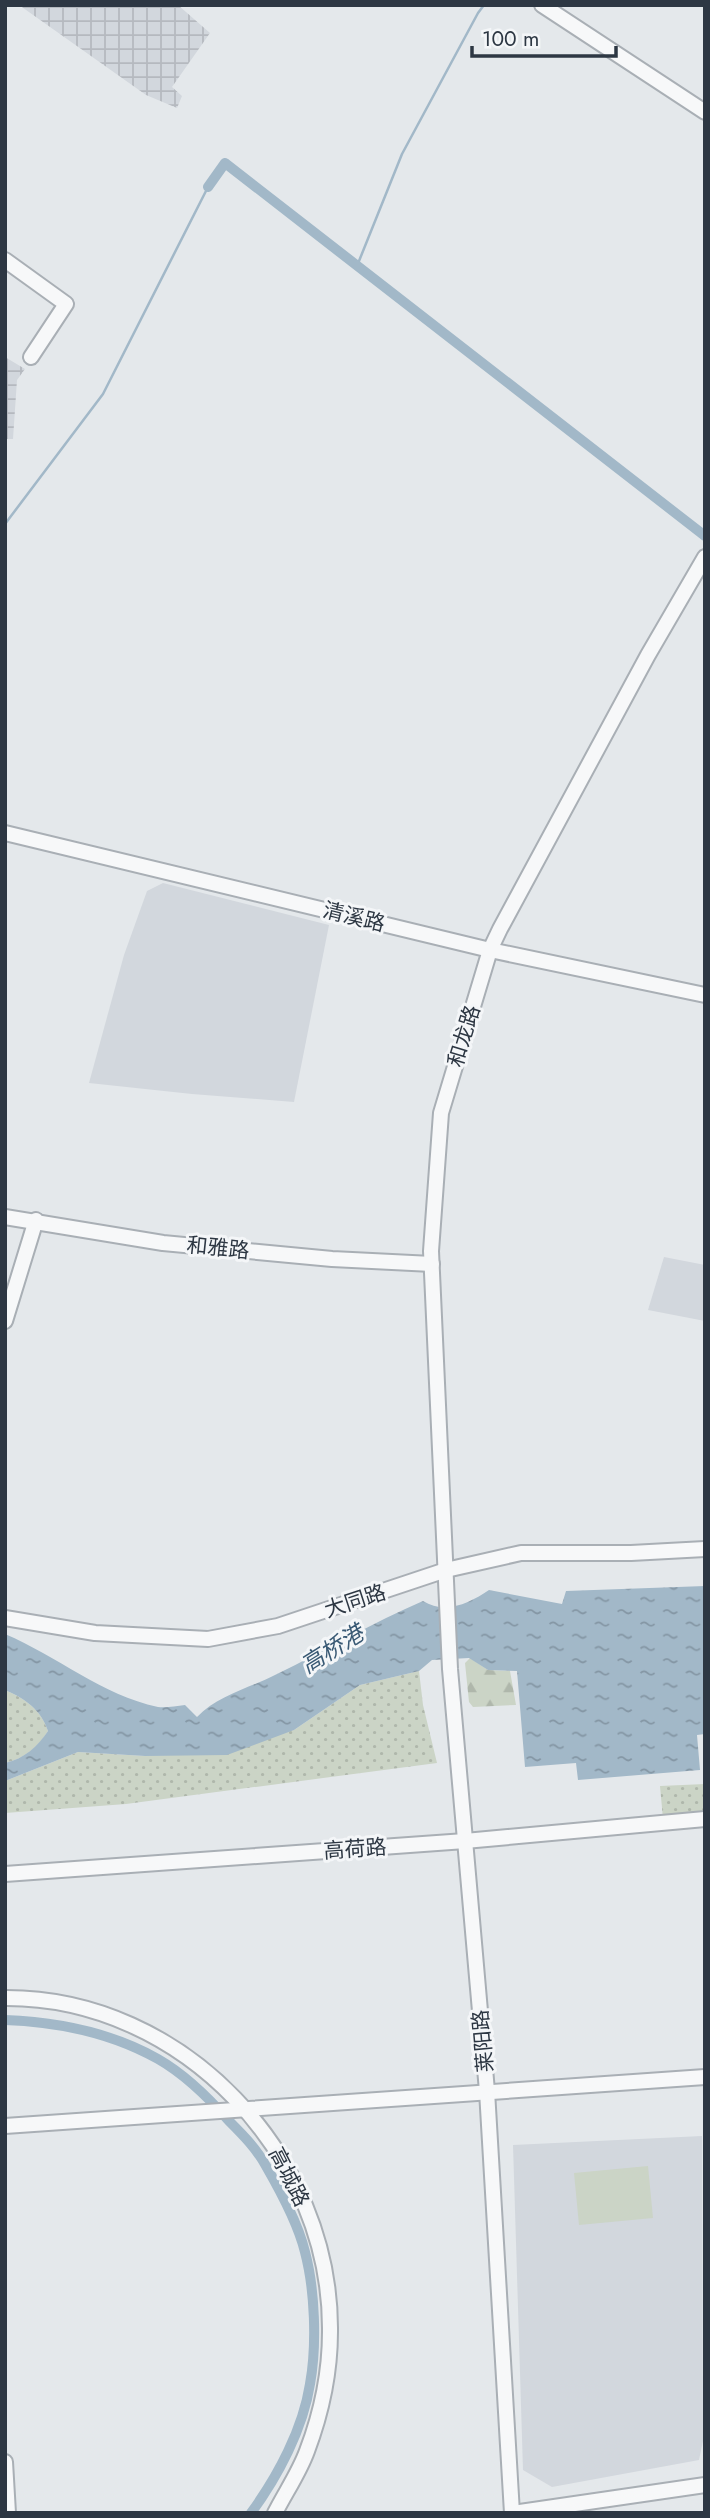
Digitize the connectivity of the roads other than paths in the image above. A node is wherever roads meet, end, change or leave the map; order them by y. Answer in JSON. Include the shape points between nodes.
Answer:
{"nodes":[{"id":1,"x":542,"y":5,"type":"edge"},
{"id":2,"x":705,"y":111,"type":"edge"},
{"id":3,"x":5,"y":260,"type":"edge"},
{"id":4,"x":31,"y":357,"type":"dead end"},
{"id":5,"x":704,"y":559,"type":"edge"},
{"id":6,"x":5,"y":833,"type":"edge"},
{"id":7,"x":491,"y":950,"type":"junction"},
{"id":8,"x":705,"y":995,"type":"edge"},
{"id":9,"x":5,"y":1217,"type":"edge"},
{"id":10,"x":36,"y":1220,"type":"junction"},
{"id":11,"x":432,"y":1264,"type":"junction"},
{"id":12,"x":5,"y":1321,"type":"edge"},
{"id":13,"x":705,"y":1549,"type":"edge"},
{"id":14,"x":447,"y":1577,"type":"junction"},
{"id":15,"x":5,"y":1618,"type":"edge"},
{"id":16,"x":705,"y":1819,"type":"edge"},
{"id":17,"x":466,"y":1841,"type":"junction"},
{"id":18,"x":5,"y":1874,"type":"edge"},
{"id":19,"x":5,"y":1998,"type":"edge"},
{"id":20,"x":705,"y":2077,"type":"edge"},
{"id":21,"x":487,"y":2091,"type":"junction"},
{"id":22,"x":246,"y":2108,"type":"junction"},
{"id":23,"x":5,"y":2126,"type":"edge"},
{"id":24,"x":5,"y":2462,"type":"edge"},
{"id":25,"x":705,"y":2485,"type":"edge"},
{"id":26,"x":8,"y":2513,"type":"edge"},
{"id":27,"x":275,"y":2513,"type":"edge"},
{"id":28,"x":512,"y":2513,"type":"edge"}],
"edges":[{"from":1,"to":2,"type":"street"},
{"from":3,"to":4,"type":"street","via":[[66,304]]},
{"from":5,"to":7,"type":"street","name":"和龙路"},
{"from":6,"to":7,"type":"street","name":"清溪路"},
{"from":7,"to":8,"type":"street","name":"清溪路"},
{"from":7,"to":11,"type":"street","name":"和龙路","via":[[441,1113]]},
{"from":9,"to":10,"type":"street","name":"和雅路"},
{"from":10,"to":11,"type":"street","name":"和雅路","via":[[163,1242]]},
{"from":10,"to":12,"type":"street"},
{"from":11,"to":14,"type":"street","name":"和龙路"},
{"from":13,"to":14,"type":"street","name":"大同路","via":[[521,1553]]},
{"from":14,"to":15,"type":"street","name":"大同路","via":[[278,1626],[208,1639],[95,1633]]},
{"from":14,"to":17,"type":"street","name":"莱阳路","via":[[450,1670]]},
{"from":16,"to":17,"type":"street","name":"高荷路"},
{"from":17,"to":18,"type":"street","name":"高荷路"},
{"from":17,"to":21,"type":"street","name":"莱阳路"},
{"from":19,"to":22,"type":"street","name":"高城路","via":[[87,2009],[151,2034],[202,2067]]},
{"from":20,"to":21,"type":"street"},
{"from":21,"to":22,"type":"street"},
{"from":21,"to":28,"type":"street","name":"莱阳路"},
{"from":22,"to":23,"type":"street"},
{"from":22,"to":27,"type":"street","name":"高城路","via":[[276,2148],[302,2195],[319,2244],[329,2300],[328,2367],[319,2415],[306,2454]]},
{"from":24,"to":26,"type":"street"},
{"from":25,"to":28,"type":"street"}]}
